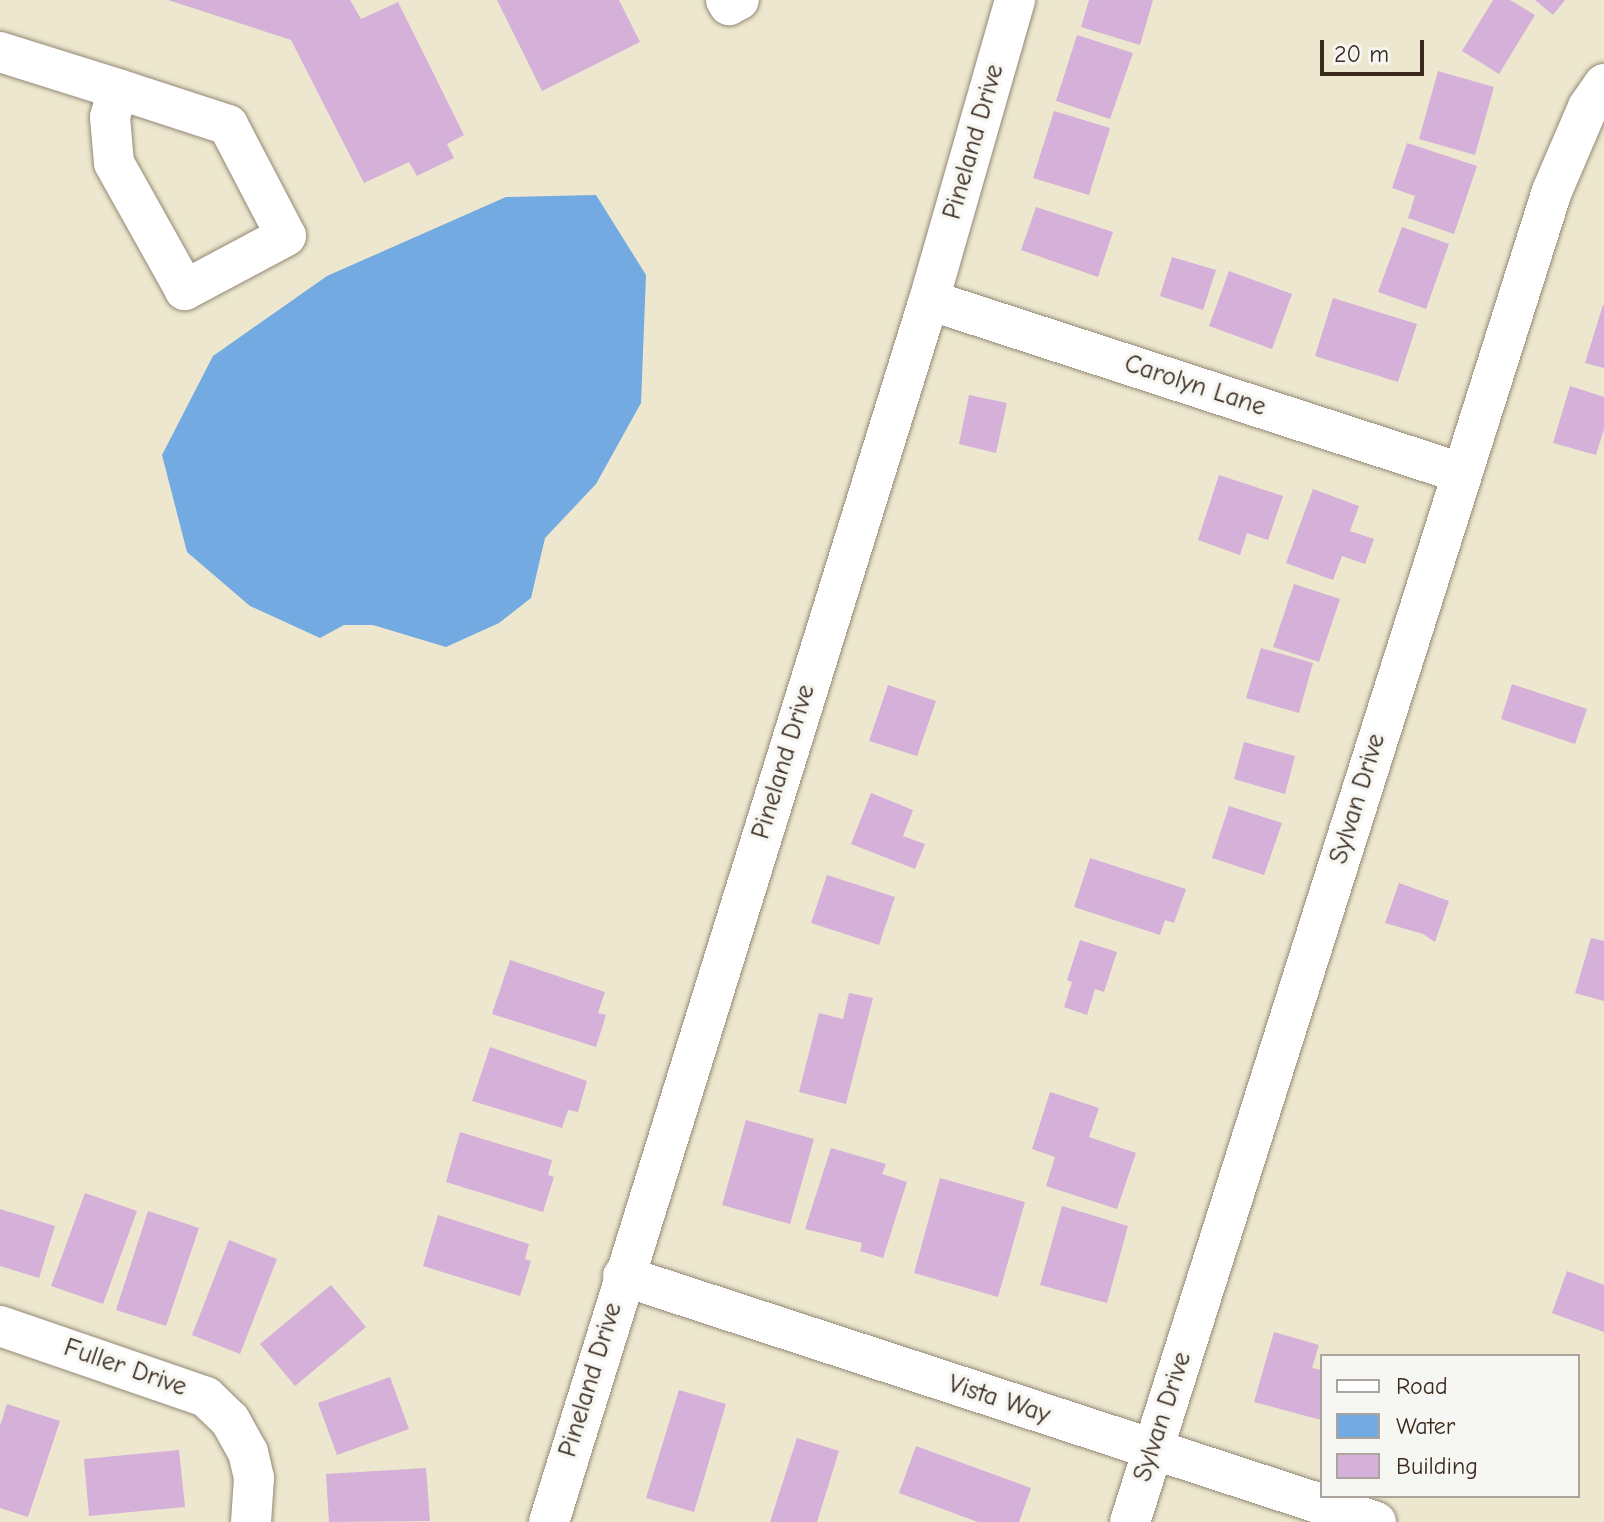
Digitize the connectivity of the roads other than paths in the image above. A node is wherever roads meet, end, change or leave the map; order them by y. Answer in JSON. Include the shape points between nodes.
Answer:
{"nodes":[{"id":1,"x":726,"y":0,"type":"edge"},
{"id":2,"x":739,"y":0,"type":"edge"},
{"id":3,"x":1015,"y":0,"type":"edge"},
{"id":4,"x":0,"y":52,"type":"edge"},
{"id":5,"x":1604,"y":84,"type":"edge"},
{"id":6,"x":118,"y":89,"type":"junction"},
{"id":7,"x":929,"y":300,"type":"junction"},
{"id":8,"x":1461,"y":473,"type":"junction"},
{"id":9,"x":623,"y":1276,"type":"junction"},
{"id":10,"x":0,"y":1326,"type":"edge"},
{"id":11,"x":1153,"y":1450,"type":"junction"},
{"id":12,"x":251,"y":1522,"type":"edge"},
{"id":13,"x":549,"y":1522,"type":"edge"},
{"id":14,"x":1130,"y":1522,"type":"edge"},
{"id":15,"x":1376,"y":1522,"type":"edge"}],
"edges":[{"from":1,"to":2,"type":"street","via":[[729,5]]},
{"from":3,"to":7,"type":"street","name":"Pineland Drive"},
{"from":4,"to":6,"type":"street"},
{"from":5,"to":8,"type":"street","name":"Sylvan Drive","via":[[1588,107],[1552,191]]},
{"from":6,"to":6,"type":"street","via":[[228,125],[286,236],[185,290],[114,163],[110,117]]},
{"from":7,"to":8,"type":"street","name":"Carolyn Lane"},
{"from":7,"to":9,"type":"street","name":"Pineland Drive"},
{"from":8,"to":11,"type":"street","name":"Sylvan Drive"},
{"from":9,"to":11,"type":"street","name":"Vista Way"},
{"from":9,"to":13,"type":"street","name":"Pineland Drive"},
{"from":10,"to":12,"type":"street","name":"Fuller Drive","via":[[206,1397],[230,1420],[248,1452],[254,1478]]},
{"from":11,"to":14,"type":"street","name":"Sylvan Drive"},
{"from":11,"to":15,"type":"street","name":"Vista Way"}]}
